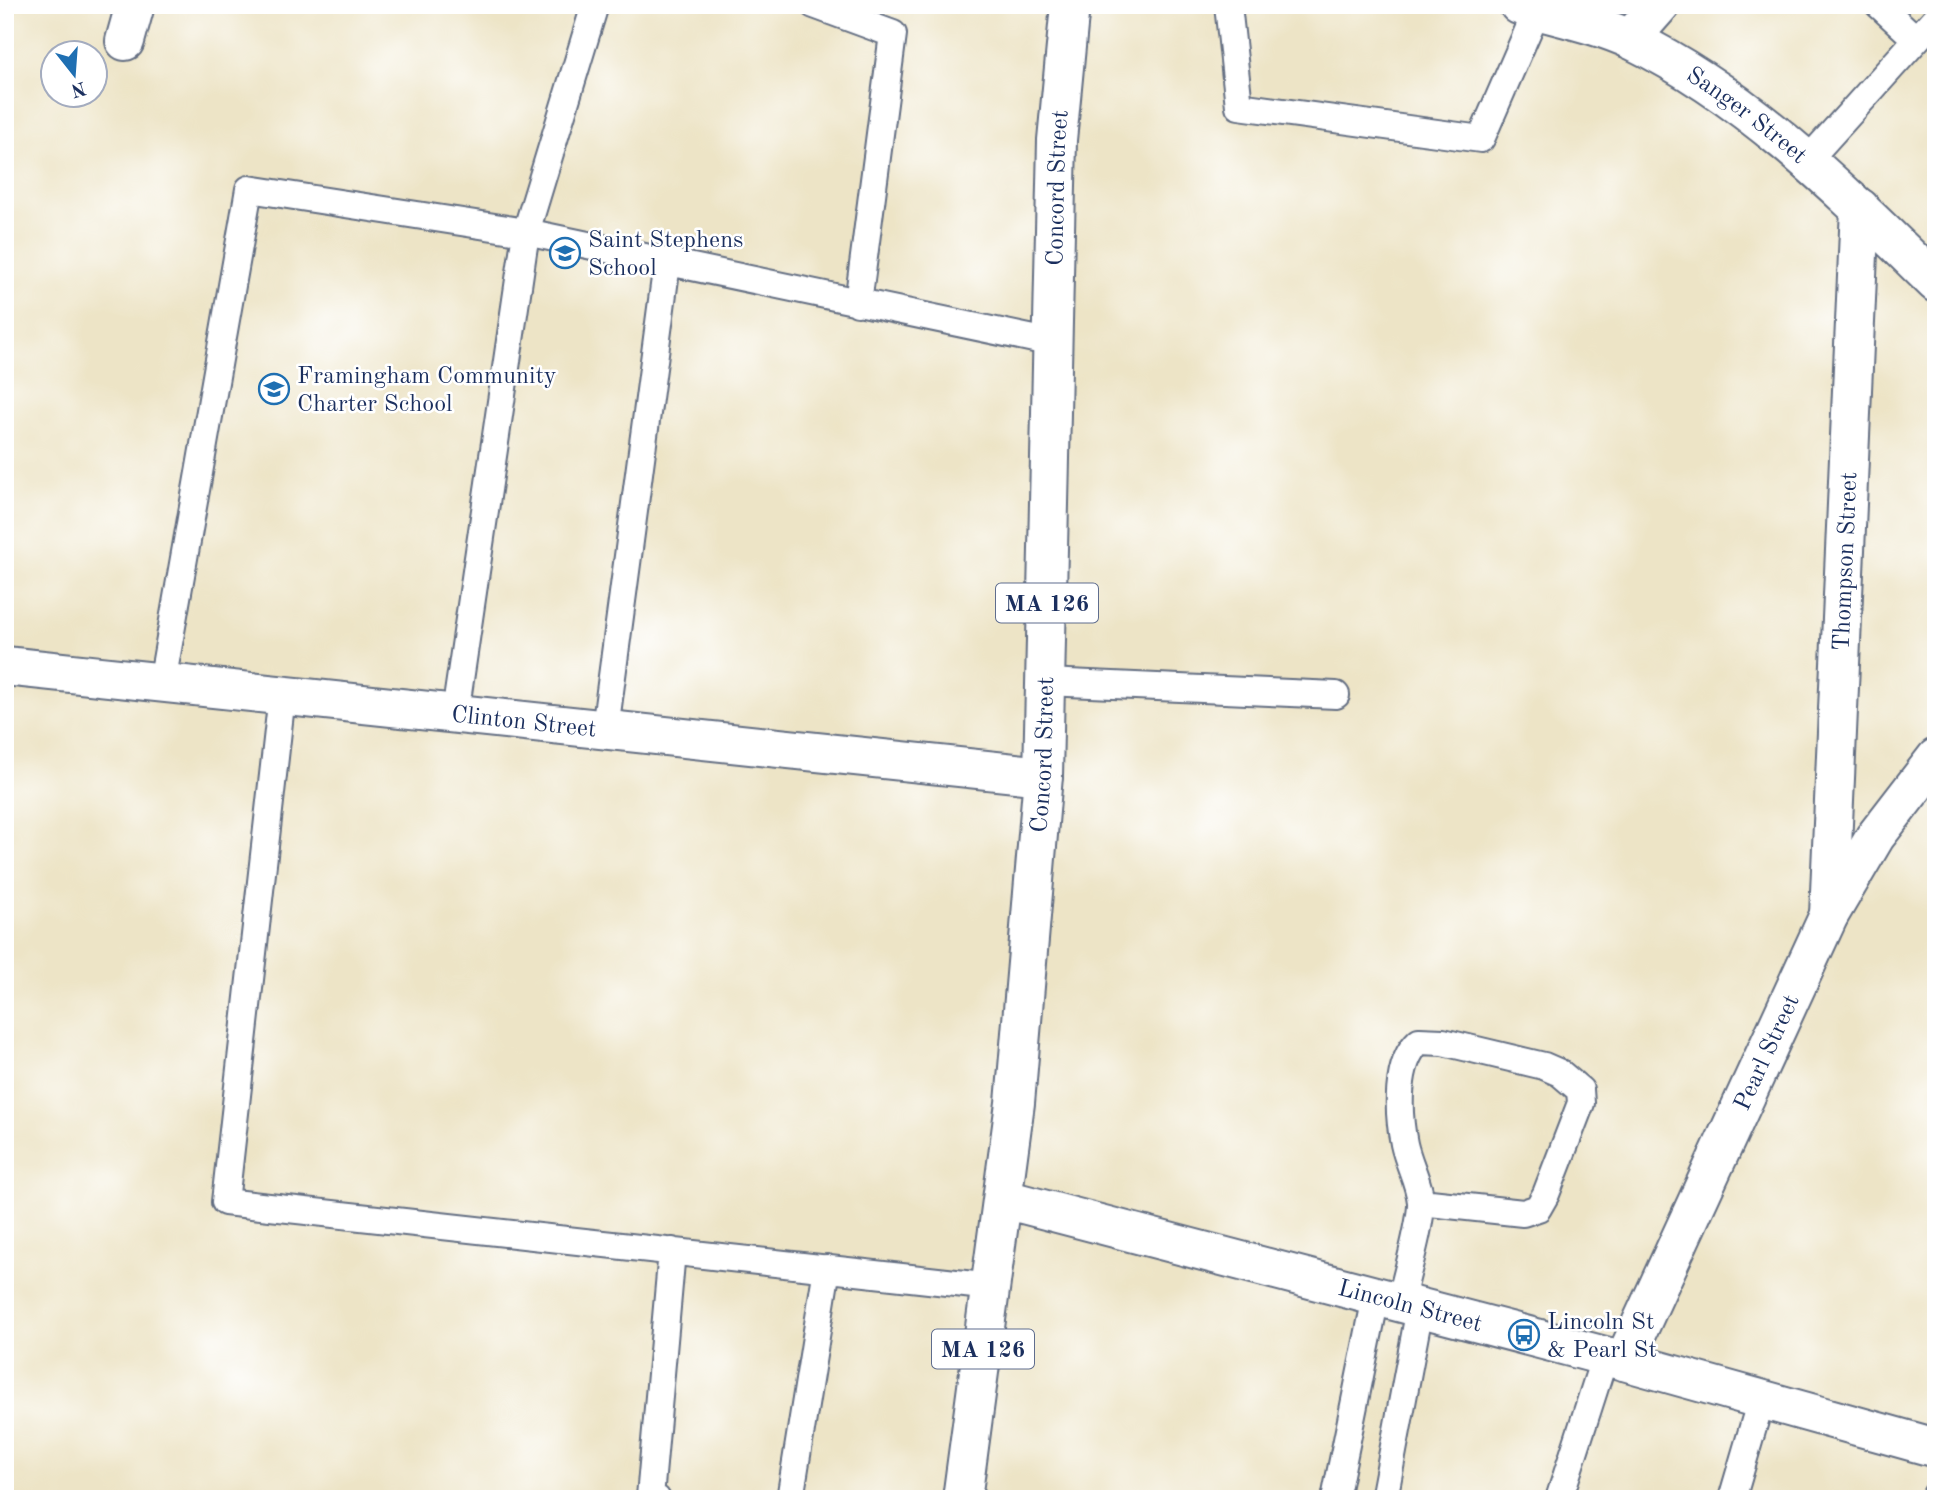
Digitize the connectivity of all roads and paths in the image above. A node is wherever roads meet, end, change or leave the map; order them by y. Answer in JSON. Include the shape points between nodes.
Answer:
{"nodes":[{"id":1,"x":135,"y":5,"type":"edge"},
{"id":2,"x":595,"y":5,"type":"edge"},
{"id":3,"x":814,"y":5,"type":"edge"},
{"id":4,"x":1070,"y":5,"type":"edge"},
{"id":5,"x":1228,"y":5,"type":"edge"},
{"id":6,"x":1660,"y":5,"type":"edge"},
{"id":7,"x":1879,"y":5,"type":"edge"},
{"id":8,"x":1528,"y":8,"type":"edge"},
{"id":9,"x":1936,"y":18,"type":"edge"},
{"id":10,"x":1630,"y":39,"type":"junction"},
{"id":11,"x":1916,"y":39,"type":"junction"},
{"id":12,"x":125,"y":41,"type":"dead end"},
{"id":13,"x":1805,"y":162,"type":"junction"},
{"id":14,"x":1860,"y":208,"type":"junction"},
{"id":15,"x":526,"y":232,"type":"junction"},
{"id":16,"x":667,"y":264,"type":"junction"},
{"id":17,"x":1936,"y":283,"type":"edge"},
{"id":18,"x":858,"y":303,"type":"junction"},
{"id":19,"x":1053,"y":343,"type":"junction"},
{"id":20,"x":5,"y":666,"type":"edge"},
{"id":21,"x":162,"y":682,"type":"junction"},
{"id":22,"x":1046,"y":682,"type":"junction"},
{"id":23,"x":282,"y":695,"type":"junction"},
{"id":24,"x":1336,"y":695,"type":"dead end"},
{"id":25,"x":455,"y":714,"type":"junction"},
{"id":26,"x":605,"y":729,"type":"junction"},
{"id":27,"x":1936,"y":758,"type":"edge"},
{"id":28,"x":1044,"y":776,"type":"junction"},
{"id":29,"x":1829,"y":915,"type":"junction"},
{"id":30,"x":1004,"y":1199,"type":"junction"},
{"id":31,"x":1421,"y":1202,"type":"junction"},
{"id":32,"x":672,"y":1251,"type":"junction"},
{"id":33,"x":827,"y":1268,"type":"junction"},
{"id":34,"x":992,"y":1287,"type":"junction"},
{"id":35,"x":1399,"y":1303,"type":"junction"},
{"id":36,"x":1614,"y":1359,"type":"junction"},
{"id":37,"x":1761,"y":1400,"type":"junction"},
{"id":38,"x":1936,"y":1448,"type":"edge"},
{"id":39,"x":657,"y":1499,"type":"edge"},
{"id":40,"x":790,"y":1499,"type":"edge"},
{"id":41,"x":962,"y":1499,"type":"edge"},
{"id":42,"x":1335,"y":1499,"type":"edge"},
{"id":43,"x":1384,"y":1499,"type":"edge"},
{"id":44,"x":1559,"y":1499,"type":"edge"},
{"id":45,"x":1732,"y":1499,"type":"edge"}],
"edges":[{"from":1,"to":12,"type":"street"},
{"from":2,"to":15,"type":"lane"},
{"from":3,"to":18,"type":"lane","via":[[893,34]]},
{"from":4,"to":19,"type":"street","name":"Concord Street","number":"MA 126","via":[[1057,140]]},
{"from":5,"to":8,"type":"lane","via":[[1239,106],[1481,139]]},
{"from":6,"to":10,"type":"street"},
{"from":7,"to":11,"type":"lane"},
{"from":8,"to":10,"type":"street","name":"Sanger Street"},
{"from":9,"to":11,"type":"lane"},
{"from":10,"to":13,"type":"street","name":"Sanger Street","via":[[1706,82]]},
{"from":11,"to":13,"type":"lane"},
{"from":13,"to":14,"type":"street","name":"Sanger Street"},
{"from":14,"to":17,"type":"street","name":"Sanger Street"},
{"from":14,"to":29,"type":"street","name":"Thompson Street"},
{"from":15,"to":16,"type":"lane"},
{"from":15,"to":21,"type":"lane","via":[[248,189]]},
{"from":15,"to":25,"type":"lane"},
{"from":16,"to":18,"type":"lane"},
{"from":16,"to":26,"type":"lane"},
{"from":18,"to":19,"type":"lane"},
{"from":19,"to":22,"type":"street","name":"Concord Street","number":"MA 126"},
{"from":20,"to":21,"type":"street","name":"Clinton Street"},
{"from":21,"to":23,"type":"street","name":"Clinton Street"},
{"from":22,"to":24,"type":"lane"},
{"from":22,"to":28,"type":"street","name":"Concord Street","number":"MA 126"},
{"from":23,"to":25,"type":"street","name":"Clinton Street"},
{"from":23,"to":32,"type":"lane","via":[[225,1202]]},
{"from":25,"to":26,"type":"street","name":"Clinton Street"},
{"from":26,"to":28,"type":"street","name":"Clinton Street"},
{"from":27,"to":29,"type":"street","name":"Pearl Street","via":[[1875,836]]},
{"from":28,"to":30,"type":"street","name":"Concord Street","number":"MA 126"},
{"from":29,"to":36,"type":"street","name":"Pearl Street"},
{"from":30,"to":34,"type":"street","name":"Concord Street","number":"MA 126"},
{"from":30,"to":35,"type":"street","name":"Lincoln Street"},
{"from":31,"to":31,"type":"lane","via":[[1404,1144],[1402,1118],[1402,1069],[1409,1050],[1419,1041],[1443,1042],[1544,1066],[1580,1090],[1581,1102],[1538,1208],[1522,1213]]},
{"from":31,"to":35,"type":"lane"},
{"from":32,"to":33,"type":"lane"},
{"from":32,"to":39,"type":"lane","via":[[650,1497]]},
{"from":33,"to":34,"type":"lane"},
{"from":33,"to":40,"type":"lane"},
{"from":34,"to":41,"type":"street","name":"Concord Street","number":"MA 126"},
{"from":35,"to":36,"type":"street","name":"Lincoln Street"},
{"from":35,"to":42,"type":"lane"},
{"from":35,"to":43,"type":"lane"},
{"from":36,"to":37,"type":"street","name":"Lincoln Street"},
{"from":36,"to":44,"type":"lane"},
{"from":37,"to":38,"type":"street","name":"Lincoln Street"},
{"from":37,"to":45,"type":"lane"}]}
